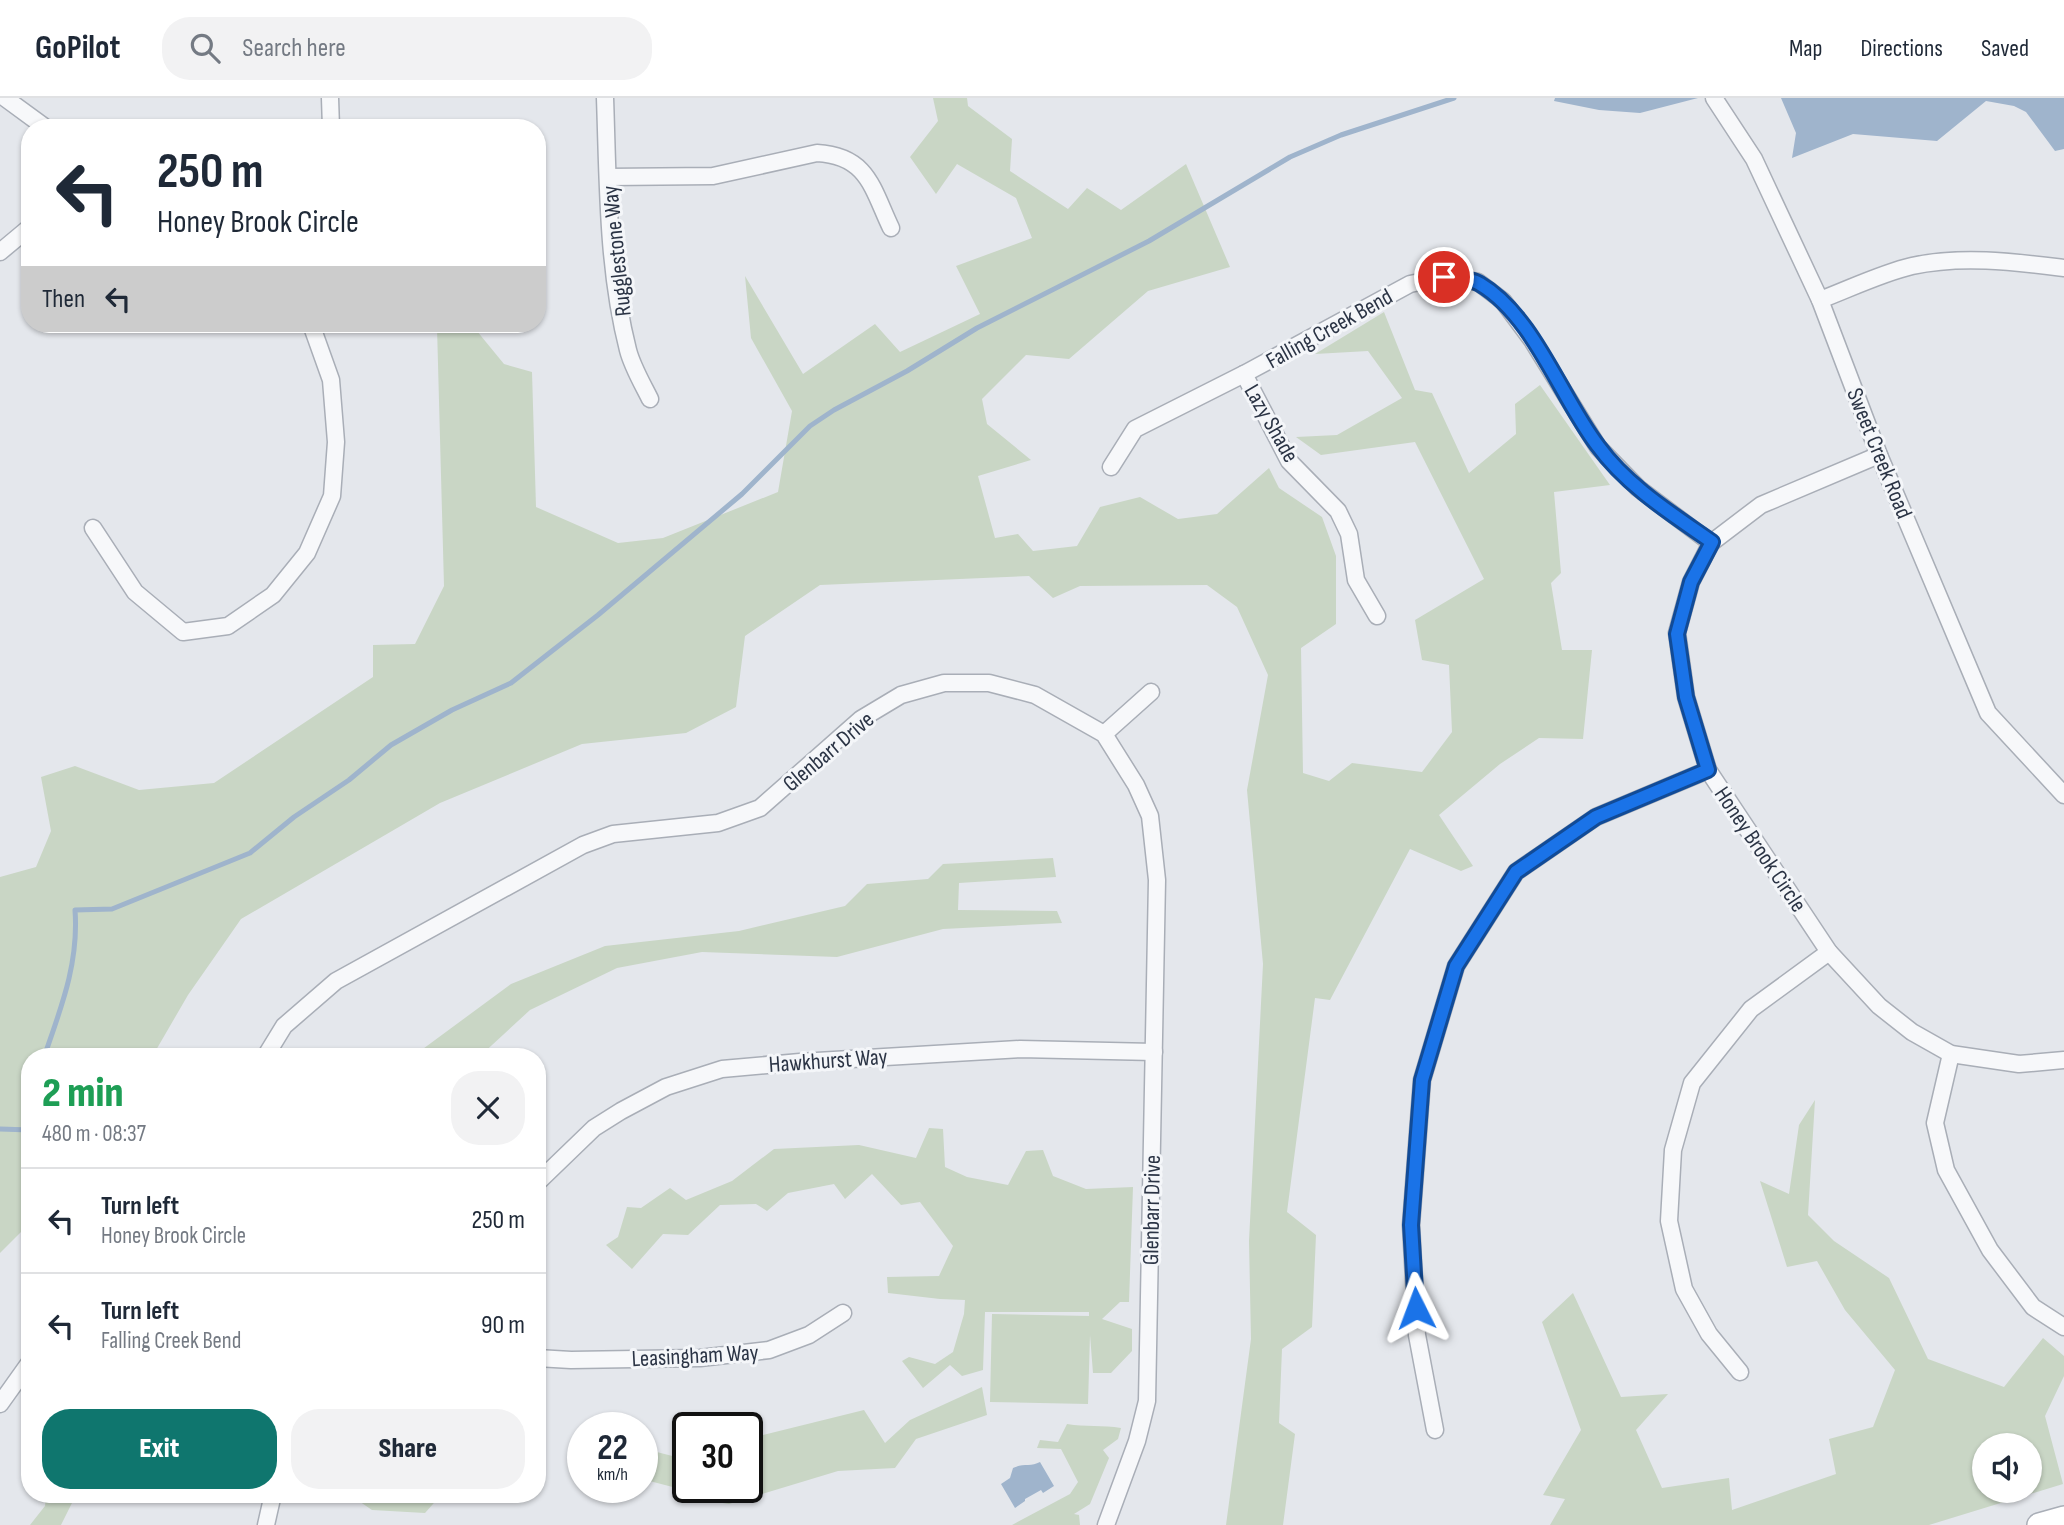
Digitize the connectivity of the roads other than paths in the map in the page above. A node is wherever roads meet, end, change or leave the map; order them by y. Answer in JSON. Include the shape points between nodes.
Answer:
{"nodes":[{"id":1,"x":5,"y":98,"type":"edge"},
{"id":2,"x":330,"y":98,"type":"edge"},
{"id":3,"x":605,"y":98,"type":"edge"},
{"id":4,"x":1714,"y":98,"type":"edge"},
{"id":5,"x":34,"y":119,"type":"edge"},
{"id":6,"x":331,"y":119,"type":"edge"},
{"id":7,"x":608,"y":177,"type":"junction"},
{"id":8,"x":891,"y":228,"type":"dead end"},
{"id":9,"x":21,"y":234,"type":"edge"},
{"id":10,"x":0,"y":252,"type":"edge"},
{"id":11,"x":2064,"y":268,"type":"edge"},
{"id":12,"x":1820,"y":300,"type":"junction"},
{"id":13,"x":315,"y":333,"type":"edge"},
{"id":14,"x":1244,"y":374,"type":"junction"},
{"id":15,"x":650,"y":399,"type":"dead end"},
{"id":16,"x":1879,"y":455,"type":"junction"},
{"id":17,"x":1111,"y":467,"type":"dead end"},
{"id":18,"x":93,"y":528,"type":"dead end"},
{"id":19,"x":1712,"y":542,"type":"junction"},
{"id":20,"x":1377,"y":616,"type":"dead end"},
{"id":21,"x":1151,"y":692,"type":"dead end"},
{"id":22,"x":1104,"y":734,"type":"junction"},
{"id":23,"x":1708,"y":770,"type":"junction"},
{"id":24,"x":2064,"y":795,"type":"edge"},
{"id":25,"x":1829,"y":952,"type":"junction"},
{"id":26,"x":271,"y":1048,"type":"edge"},
{"id":27,"x":1154,"y":1052,"type":"junction"},
{"id":28,"x":1951,"y":1054,"type":"junction"},
{"id":29,"x":2064,"y":1060,"type":"edge"},
{"id":30,"x":546,"y":1174,"type":"edge"},
{"id":31,"x":843,"y":1313,"type":"dead end"},
{"id":32,"x":2064,"y":1327,"type":"edge"},
{"id":33,"x":546,"y":1359,"type":"edge"},
{"id":34,"x":1740,"y":1371,"type":"dead end"},
{"id":35,"x":21,"y":1375,"type":"edge"},
{"id":36,"x":0,"y":1404,"type":"edge"},
{"id":37,"x":1435,"y":1430,"type":"dead end"},
{"id":38,"x":271,"y":1503,"type":"edge"},
{"id":39,"x":2064,"y":1517,"type":"edge"},
{"id":40,"x":266,"y":1525,"type":"edge"},
{"id":41,"x":1106,"y":1525,"type":"edge"},
{"id":42,"x":2039,"y":1525,"type":"edge"}],
"edges":[{"from":1,"to":5,"type":"street"},
{"from":2,"to":6,"type":"street"},
{"from":3,"to":7,"type":"street","name":"Rugglestone Way"},
{"from":4,"to":12,"type":"street","name":"Sweet Creek Road","via":[[1754,159]]},
{"from":7,"to":8,"type":"street","via":[[713,176],[817,153],[835,154],[862,168]]},
{"from":7,"to":15,"type":"street","name":"Rugglestone Way","via":[[615,274],[628,352]]},
{"from":9,"to":10,"type":"street"},
{"from":11,"to":12,"type":"street","via":[[2011,261],[1912,266]]},
{"from":12,"to":16,"type":"street","name":"Sweet Creek Road"},
{"from":13,"to":18,"type":"street","via":[[331,380],[332,496],[307,553],[273,595],[228,626],[183,632],[135,592]]},
{"from":14,"to":17,"type":"street","name":"Falling Creek Bend","via":[[1135,429]]},
{"from":14,"to":19,"type":"street","name":"Falling Creek Bend","via":[[1410,284],[1444,277],[1478,282],[1503,301],[1532,340],[1598,447],[1638,488]]},
{"from":14,"to":20,"type":"street","name":"Lazy Shade","via":[[1290,461],[1338,511],[1349,534],[1356,580]]},
{"from":16,"to":19,"type":"street","name":"Honey Brook Circle","via":[[1761,505]]},
{"from":16,"to":24,"type":"street","name":"Sweet Creek Road","via":[[1988,713]]},
{"from":19,"to":23,"type":"street","name":"Honey Brook Circle","via":[[1691,582],[1677,634],[1686,697]]},
{"from":21,"to":22,"type":"street"},
{"from":22,"to":26,"type":"street","name":"Glenbarr Drive","via":[[1035,695],[989,683],[944,683],[901,695],[860,719],[760,808],[718,823],[613,834],[583,845],[336,981],[284,1026]]},
{"from":22,"to":27,"type":"street","name":"Glenbarr Drive","via":[[1150,816],[1157,880]]},
{"from":23,"to":25,"type":"street","name":"Honey Brook Circle"},
{"from":23,"to":37,"type":"street","via":[[1596,817],[1516,872],[1456,966],[1422,1080],[1411,1225],[1417,1335]]},
{"from":25,"to":28,"type":"street","name":"Honey Brook Circle","via":[[1879,1006]]},
{"from":25,"to":34,"type":"street","via":[[1751,1009],[1692,1083],[1673,1150],[1669,1221],[1684,1289],[1709,1334]]},
{"from":27,"to":30,"type":"street","name":"Hawkhurst Way","via":[[1020,1049],[722,1069],[666,1087],[621,1111],[594,1128]]},
{"from":27,"to":41,"type":"street","name":"Glenbarr Drive","via":[[1147,1401]]},
{"from":28,"to":29,"type":"street","name":"Honey Brook Circle","via":[[2019,1064]]},
{"from":28,"to":32,"type":"street","via":[[1935,1123],[1946,1170],[1990,1251],[2034,1307]]},
{"from":31,"to":33,"type":"street","name":"Leasingham Way","via":[[809,1335],[769,1350],[700,1358]]},
{"from":35,"to":36,"type":"street"},
{"from":38,"to":40,"type":"street"},
{"from":39,"to":42,"type":"main road"}]}
